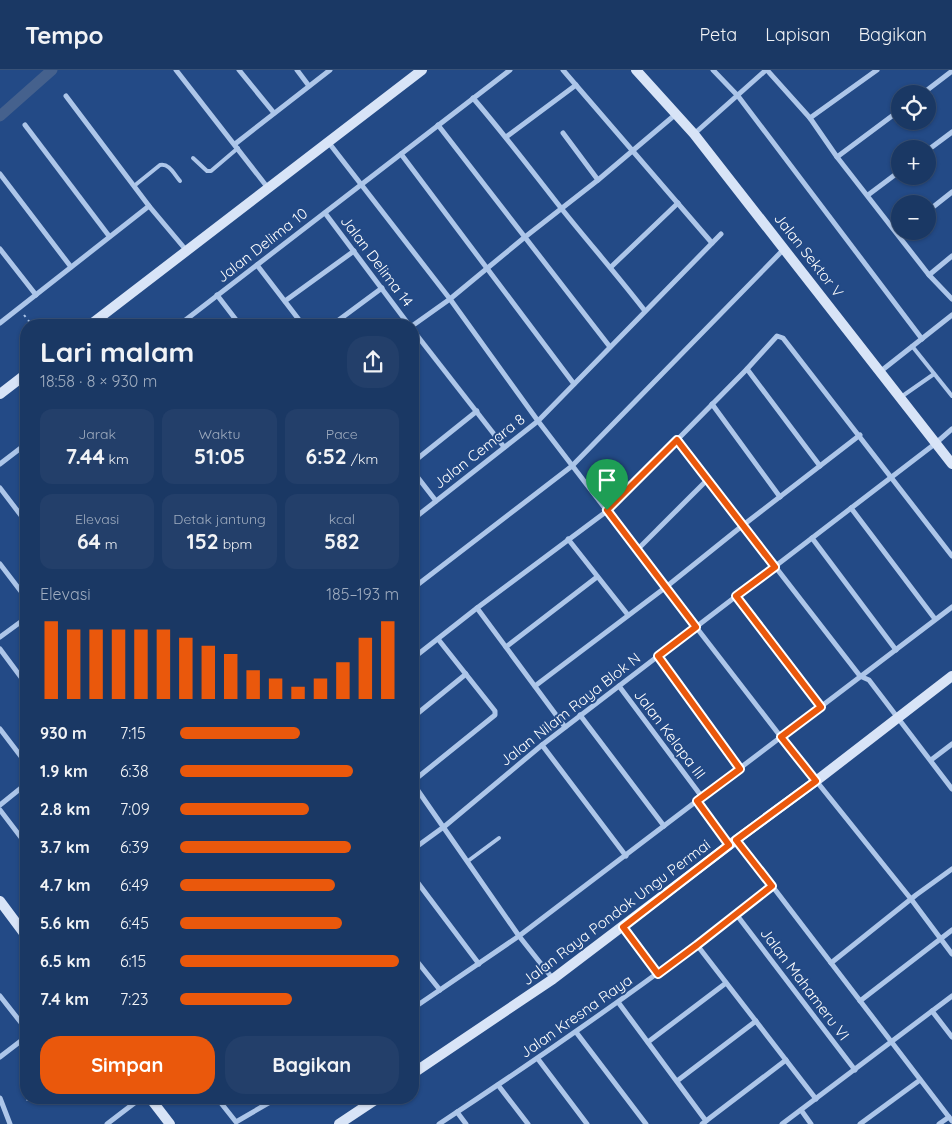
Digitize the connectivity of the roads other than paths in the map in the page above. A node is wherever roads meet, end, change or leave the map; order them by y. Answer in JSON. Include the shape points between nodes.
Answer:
{"nodes":[{"id":1,"x":176,"y":70,"type":"edge"},
{"id":2,"x":239,"y":70,"type":"edge"},
{"id":3,"x":297,"y":70,"type":"edge"},
{"id":4,"x":330,"y":70,"type":"edge"},
{"id":5,"x":422,"y":70,"type":"edge"},
{"id":6,"x":510,"y":70,"type":"edge"},
{"id":7,"x":563,"y":70,"type":"edge"},
{"id":8,"x":636,"y":70,"type":"edge"},
{"id":9,"x":713,"y":70,"type":"edge"},
{"id":10,"x":766,"y":70,"type":"edge"},
{"id":11,"x":877,"y":70,"type":"edge"},
{"id":12,"x":952,"y":72,"type":"edge"},
{"id":13,"x":576,"y":84,"type":"junction"},
{"id":14,"x":934,"y":85,"type":"edge"},
{"id":15,"x":309,"y":86,"type":"junction"},
{"id":16,"x":66,"y":96,"type":"dead end"},
{"id":17,"x":738,"y":96,"type":"junction"},
{"id":18,"x":473,"y":98,"type":"junction"},
{"id":19,"x":676,"y":113,"type":"junction"},
{"id":20,"x":274,"y":114,"type":"junction"},
{"id":21,"x":891,"y":117,"type":"edge"},
{"id":22,"x":810,"y":118,"type":"junction"},
{"id":23,"x":25,"y":125,"type":"dead end"},
{"id":24,"x":438,"y":125,"type":"junction"},
{"id":25,"x":952,"y":132,"type":"edge"},
{"id":26,"x":563,"y":133,"type":"dead end"},
{"id":27,"x":694,"y":134,"type":"junction"},
{"id":28,"x":506,"y":137,"type":"junction"},
{"id":29,"x":329,"y":143,"type":"junction"},
{"id":30,"x":936,"y":144,"type":"edge"},
{"id":31,"x":236,"y":146,"type":"junction"},
{"id":32,"x":632,"y":150,"type":"junction"},
{"id":33,"x":401,"y":154,"type":"junction"},
{"id":34,"x":837,"y":157,"type":"junction"},
{"id":35,"x":193,"y":158,"type":"dead end"},
{"id":36,"x":0,"y":174,"type":"edge"},
{"id":37,"x":891,"y":178,"type":"edge"},
{"id":38,"x":180,"y":180,"type":"dead end"},
{"id":39,"x":598,"y":180,"type":"junction"},
{"id":40,"x":360,"y":185,"type":"junction"},
{"id":41,"x":134,"y":186,"type":"junction"},
{"id":42,"x":269,"y":188,"type":"junction"},
{"id":43,"x":952,"y":192,"type":"edge"},
{"id":44,"x":868,"y":195,"type":"junction"},
{"id":45,"x":678,"y":203,"type":"junction"},
{"id":46,"x":936,"y":205,"type":"edge"},
{"id":47,"x":149,"y":206,"type":"junction"},
{"id":48,"x":562,"y":209,"type":"junction"},
{"id":49,"x":324,"y":213,"type":"junction"},
{"id":50,"x":891,"y":222,"type":"edge"},
{"id":51,"x":721,"y":234,"type":"dead end"},
{"id":52,"x":109,"y":236,"type":"junction"},
{"id":53,"x":524,"y":237,"type":"junction"},
{"id":54,"x":905,"y":240,"type":"edge"},
{"id":55,"x":712,"y":243,"type":"junction"},
{"id":56,"x":784,"y":248,"type":"junction"},
{"id":57,"x":0,"y":249,"type":"edge"},
{"id":58,"x":186,"y":250,"type":"junction"},
{"id":59,"x":354,"y":251,"type":"junction"},
{"id":60,"x":952,"y":256,"type":"edge"},
{"id":61,"x":257,"y":265,"type":"junction"},
{"id":62,"x":71,"y":267,"type":"junction"},
{"id":63,"x":611,"y":267,"type":"junction"},
{"id":64,"x":488,"y":268,"type":"junction"},
{"id":65,"x":930,"y":275,"type":"junction"},
{"id":66,"x":382,"y":288,"type":"junction"},
{"id":67,"x":36,"y":295,"type":"junction"},
{"id":68,"x":217,"y":295,"type":"junction"},
{"id":69,"x":450,"y":299,"type":"junction"},
{"id":70,"x":952,"y":300,"type":"edge"},
{"id":71,"x":285,"y":301,"type":"junction"},
{"id":72,"x":645,"y":311,"type":"junction"},
{"id":73,"x":950,"y":316,"type":"edge"},
{"id":74,"x":98,"y":319,"type":"edge"},
{"id":75,"x":187,"y":319,"type":"edge"},
{"id":76,"x":235,"y":319,"type":"edge"},
{"id":77,"x":298,"y":319,"type":"edge"},
{"id":78,"x":340,"y":319,"type":"edge"},
{"id":79,"x":406,"y":319,"type":"edge"},
{"id":80,"x":419,"y":320,"type":"edge"},
{"id":81,"x":0,"y":323,"type":"edge"},
{"id":82,"x":419,"y":339,"type":"edge"},
{"id":83,"x":922,"y":339,"type":"junction"},
{"id":84,"x":912,"y":346,"type":"junction"},
{"id":85,"x":610,"y":347,"type":"junction"},
{"id":86,"x":748,"y":369,"type":"junction"},
{"id":87,"x":881,"y":371,"type":"junction"},
{"id":88,"x":934,"y":374,"type":"junction"},
{"id":89,"x":20,"y":379,"type":"edge"},
{"id":90,"x":574,"y":384,"type":"junction"},
{"id":91,"x":0,"y":394,"type":"edge"},
{"id":92,"x":952,"y":396,"type":"edge"},
{"id":93,"x":901,"y":397,"type":"junction"},
{"id":94,"x":712,"y":404,"type":"junction"},
{"id":95,"x":477,"y":411,"type":"junction"},
{"id":96,"x":538,"y":420,"type":"junction"},
{"id":97,"x":952,"y":429,"type":"edge"},
{"id":98,"x":860,"y":436,"type":"junction"},
{"id":99,"x":677,"y":440,"type":"junction"},
{"id":100,"x":936,"y":443,"type":"junction"},
{"id":101,"x":504,"y":448,"type":"junction"},
{"id":102,"x":20,"y":449,"type":"edge"},
{"id":103,"x":419,"y":457,"type":"edge"},
{"id":104,"x":0,"y":464,"type":"edge"},
{"id":105,"x":952,"y":464,"type":"edge"},
{"id":106,"x":572,"y":466,"type":"junction"},
{"id":107,"x":820,"y":466,"type":"junction"},
{"id":108,"x":892,"y":477,"type":"junction"},
{"id":109,"x":419,"y":479,"type":"edge"},
{"id":110,"x":707,"y":480,"type":"junction"},
{"id":111,"x":0,"y":488,"type":"edge"},
{"id":112,"x":780,"y":497,"type":"junction"},
{"id":113,"x":436,"y":502,"type":"junction"},
{"id":114,"x":851,"y":508,"type":"junction"},
{"id":115,"x":607,"y":510,"type":"junction"},
{"id":116,"x":20,"y":514,"type":"edge"},
{"id":117,"x":419,"y":515,"type":"edge"},
{"id":118,"x":742,"y":526,"type":"junction"},
{"id":119,"x":812,"y":538,"type":"junction"},
{"id":120,"x":568,"y":539,"type":"junction"},
{"id":121,"x":637,"y":550,"type":"junction"},
{"id":122,"x":952,"y":556,"type":"edge"},
{"id":123,"x":0,"y":564,"type":"edge"},
{"id":124,"x":775,"y":567,"type":"junction"},
{"id":125,"x":597,"y":577,"type":"junction"},
{"id":126,"x":419,"y":584,"type":"edge"},
{"id":127,"x":666,"y":587,"type":"junction"},
{"id":128,"x":20,"y":590,"type":"edge"},
{"id":129,"x":736,"y":596,"type":"junction"},
{"id":130,"x":952,"y":607,"type":"edge"},
{"id":131,"x":477,"y":608,"type":"junction"},
{"id":132,"x":628,"y":615,"type":"junction"},
{"id":133,"x":936,"y":619,"type":"junction"},
{"id":134,"x":20,"y":622,"type":"edge"},
{"id":135,"x":696,"y":627,"type":"junction"},
{"id":136,"x":0,"y":637,"type":"edge"},
{"id":137,"x":438,"y":639,"type":"junction"},
{"id":138,"x":506,"y":647,"type":"junction"},
{"id":139,"x":0,"y":649,"type":"edge"},
{"id":140,"x":896,"y":650,"type":"junction"},
{"id":141,"x":419,"y":654,"type":"edge"},
{"id":142,"x":658,"y":656,"type":"junction"},
{"id":143,"x":466,"y":674,"type":"junction"},
{"id":144,"x":20,"y":676,"type":"edge"},
{"id":145,"x":860,"y":676,"type":"junction"},
{"id":146,"x":952,"y":676,"type":"edge"},
{"id":147,"x":535,"y":686,"type":"junction"},
{"id":148,"x":619,"y":686,"type":"junction"},
{"id":149,"x":821,"y":707,"type":"junction"},
{"id":150,"x":419,"y":712,"type":"edge"},
{"id":151,"x":580,"y":715,"type":"junction"},
{"id":152,"x":899,"y":717,"type":"junction"},
{"id":153,"x":565,"y":727,"type":"junction"},
{"id":154,"x":0,"y":729,"type":"edge"},
{"id":155,"x":781,"y":737,"type":"junction"},
{"id":156,"x":952,"y":744,"type":"edge"},
{"id":157,"x":542,"y":745,"type":"junction"},
{"id":158,"x":20,"y":755,"type":"edge"},
{"id":159,"x":931,"y":760,"type":"junction"},
{"id":160,"x":740,"y":769,"type":"junction"},
{"id":161,"x":419,"y":776,"type":"edge"},
{"id":162,"x":816,"y":781,"type":"junction"},
{"id":163,"x":952,"y":788,"type":"edge"},
{"id":164,"x":20,"y":789,"type":"edge"},
{"id":165,"x":419,"y":791,"type":"edge"},
{"id":166,"x":702,"y":797,"type":"junction"},
{"id":167,"x":697,"y":801,"type":"junction"},
{"id":168,"x":0,"y":805,"type":"edge"},
{"id":169,"x":0,"y":810,"type":"edge"},
{"id":170,"x":445,"y":826,"type":"junction"},
{"id":171,"x":664,"y":826,"type":"junction"},
{"id":172,"x":20,"y":836,"type":"edge"},
{"id":173,"x":498,"y":838,"type":"dead end"},
{"id":174,"x":733,"y":842,"type":"junction"},
{"id":175,"x":419,"y":845,"type":"edge"},
{"id":176,"x":626,"y":856,"type":"junction"},
{"id":177,"x":468,"y":861,"type":"junction"},
{"id":178,"x":952,"y":869,"type":"edge"},
{"id":179,"x":419,"y":885,"type":"edge"},
{"id":180,"x":772,"y":886,"type":"junction"},
{"id":181,"x":911,"y":899,"type":"junction"},
{"id":182,"x":0,"y":902,"type":"edge"},
{"id":183,"x":736,"y":914,"type":"junction"},
{"id":184,"x":623,"y":927,"type":"junction"},
{"id":185,"x":20,"y":928,"type":"edge"},
{"id":186,"x":952,"y":930,"type":"edge"},
{"id":187,"x":519,"y":936,"type":"junction"},
{"id":188,"x":940,"y":939,"type":"junction"},
{"id":189,"x":697,"y":945,"type":"junction"},
{"id":190,"x":952,"y":954,"type":"edge"},
{"id":191,"x":831,"y":963,"type":"junction"},
{"id":192,"x":419,"y":964,"type":"edge"},
{"id":193,"x":479,"y":964,"type":"junction"},
{"id":194,"x":658,"y":974,"type":"junction"},
{"id":195,"x":554,"y":979,"type":"junction"},
{"id":196,"x":726,"y":983,"type":"junction"},
{"id":197,"x":440,"y":990,"type":"junction"},
{"id":198,"x":0,"y":996,"type":"edge"},
{"id":199,"x":952,"y":996,"type":"edge"},
{"id":200,"x":860,"y":1001,"type":"junction"},
{"id":201,"x":618,"y":1002,"type":"junction"},
{"id":202,"x":419,"y":1004,"type":"edge"},
{"id":203,"x":932,"y":1011,"type":"junction"},
{"id":204,"x":20,"y":1021,"type":"edge"},
{"id":205,"x":756,"y":1021,"type":"junction"},
{"id":206,"x":576,"y":1032,"type":"junction"},
{"id":207,"x":952,"y":1037,"type":"edge"},
{"id":208,"x":20,"y":1042,"type":"edge"},
{"id":209,"x":648,"y":1042,"type":"junction"},
{"id":210,"x":891,"y":1042,"type":"junction"},
{"id":211,"x":0,"y":1057,"type":"edge"},
{"id":212,"x":538,"y":1059,"type":"junction"},
{"id":213,"x":786,"y":1060,"type":"junction"},
{"id":214,"x":419,"y":1069,"type":"edge"},
{"id":215,"x":855,"y":1070,"type":"junction"},
{"id":216,"x":920,"y":1080,"type":"junction"},
{"id":217,"x":677,"y":1081,"type":"junction"},
{"id":218,"x":498,"y":1085,"type":"junction"},
{"id":219,"x":0,"y":1098,"type":"edge"},
{"id":220,"x":816,"y":1099,"type":"junction"},
{"id":221,"x":134,"y":1104,"type":"edge"},
{"id":222,"x":155,"y":1104,"type":"edge"},
{"id":223,"x":222,"y":1104,"type":"edge"},
{"id":224,"x":267,"y":1104,"type":"edge"},
{"id":225,"x":369,"y":1104,"type":"edge"},
{"id":226,"x":801,"y":1110,"type":"junction"},
{"id":227,"x":456,"y":1112,"type":"junction"},
{"id":228,"x":950,"y":1119,"type":"edge"},
{"id":229,"x":704,"y":1122,"type":"edge"},
{"id":230,"x":10,"y":1124,"type":"edge"},
{"id":231,"x":107,"y":1124,"type":"edge"},
{"id":232,"x":170,"y":1124,"type":"edge"},
{"id":233,"x":339,"y":1124,"type":"edge"},
{"id":234,"x":439,"y":1124,"type":"edge"},
{"id":235,"x":466,"y":1124,"type":"edge"},
{"id":236,"x":528,"y":1124,"type":"edge"},
{"id":237,"x":587,"y":1124,"type":"edge"},
{"id":238,"x":646,"y":1124,"type":"edge"},
{"id":239,"x":782,"y":1124,"type":"edge"},
{"id":240,"x":811,"y":1124,"type":"edge"},
{"id":241,"x":860,"y":1124,"type":"edge"},
{"id":242,"x":939,"y":1124,"type":"edge"}],
"edges":[{"from":1,"to":31,"type":"street"},
{"from":2,"to":20,"type":"street"},
{"from":3,"to":15,"type":"street"},
{"from":4,"to":15,"type":"street"},
{"from":5,"to":29,"type":"street"},
{"from":6,"to":18,"type":"street","name":"Jalan Delima 10"},
{"from":7,"to":13,"type":"street"},
{"from":8,"to":19,"type":"street","name":"Jalan Sektor V"},
{"from":9,"to":17,"type":"street"},
{"from":10,"to":17,"type":"street"},
{"from":10,"to":22,"type":"street"},
{"from":11,"to":22,"type":"street"},
{"from":12,"to":14,"type":"street"},
{"from":13,"to":28,"type":"street"},
{"from":13,"to":32,"type":"street"},
{"from":15,"to":20,"type":"street"},
{"from":16,"to":41,"type":"street"},
{"from":17,"to":27,"type":"street"},
{"from":17,"to":83,"type":"street"},
{"from":18,"to":24,"type":"street","name":"Jalan Delima 10"},
{"from":18,"to":28,"type":"street"},
{"from":19,"to":27,"type":"street","name":"Jalan Sektor V"},
{"from":19,"to":32,"type":"street"},
{"from":20,"to":31,"type":"street"},
{"from":21,"to":34,"type":"street"},
{"from":22,"to":34,"type":"street"},
{"from":23,"to":52,"type":"street"},
{"from":24,"to":33,"type":"street","name":"Jalan Delima 10"},
{"from":24,"to":53,"type":"street"},
{"from":25,"to":30,"type":"street"},
{"from":26,"to":39,"type":"street"},
{"from":27,"to":56,"type":"street","name":"Jalan Sektor V"},
{"from":28,"to":48,"type":"street"},
{"from":29,"to":40,"type":"street"},
{"from":29,"to":42,"type":"street"},
{"from":31,"to":35,"type":"lane","via":[[211,171],[206,171]]},
{"from":31,"to":42,"type":"street"},
{"from":32,"to":39,"type":"street"},
{"from":32,"to":45,"type":"street"},
{"from":33,"to":40,"type":"street","name":"Jalan Delima 10"},
{"from":33,"to":64,"type":"street"},
{"from":34,"to":44,"type":"street"},
{"from":36,"to":62,"type":"street"},
{"from":37,"to":44,"type":"street"},
{"from":38,"to":41,"type":"lane","via":[[164,164]]},
{"from":39,"to":48,"type":"street"},
{"from":40,"to":49,"type":"street","name":"Jalan Delima 10"},
{"from":40,"to":69,"type":"street"},
{"from":41,"to":47,"type":"street"},
{"from":42,"to":58,"type":"street"},
{"from":43,"to":46,"type":"street"},
{"from":44,"to":50,"type":"street"},
{"from":45,"to":55,"type":"street"},
{"from":45,"to":63,"type":"street"},
{"from":47,"to":52,"type":"street"},
{"from":47,"to":58,"type":"street"},
{"from":48,"to":53,"type":"street"},
{"from":48,"to":63,"type":"street"},
{"from":49,"to":59,"type":"street","name":"Jalan Delima 14"},
{"from":49,"to":61,"type":"street","name":"Jalan Delima 10"},
{"from":51,"to":55,"type":"street","name":"Jalan Cemara 8"},
{"from":52,"to":62,"type":"street"},
{"from":53,"to":64,"type":"street"},
{"from":53,"to":85,"type":"street"},
{"from":54,"to":65,"type":"street"},
{"from":55,"to":72,"type":"street","name":"Jalan Cemara 8"},
{"from":56,"to":87,"type":"street","name":"Jalan Sektor V"},
{"from":56,"to":106,"type":"street"},
{"from":57,"to":67,"type":"street"},
{"from":58,"to":74,"type":"street"},
{"from":59,"to":66,"type":"street","name":"Jalan Delima 14"},
{"from":59,"to":71,"type":"street"},
{"from":60,"to":65,"type":"street"},
{"from":61,"to":68,"type":"street","name":"Jalan Delima 10"},
{"from":61,"to":71,"type":"street"},
{"from":62,"to":67,"type":"street"},
{"from":63,"to":72,"type":"street"},
{"from":64,"to":69,"type":"street"},
{"from":64,"to":90,"type":"street"},
{"from":65,"to":70,"type":"street"},
{"from":66,"to":78,"type":"street"},
{"from":66,"to":79,"type":"street","name":"Jalan Delima 14"},
{"from":67,"to":81,"type":"street"},
{"from":68,"to":75,"type":"street","name":"Jalan Delima 10"},
{"from":68,"to":76,"type":"street"},
{"from":69,"to":80,"type":"street"},
{"from":69,"to":96,"type":"street"},
{"from":71,"to":77,"type":"street"},
{"from":72,"to":85,"type":"street","name":"Jalan Cemara 8"},
{"from":73,"to":83,"type":"street"},
{"from":82,"to":95,"type":"street"},
{"from":83,"to":84,"type":"street"},
{"from":84,"to":87,"type":"street"},
{"from":84,"to":88,"type":"lane"},
{"from":85,"to":90,"type":"street","name":"Jalan Cemara 8"},
{"from":86,"to":94,"type":"street"},
{"from":86,"to":98,"type":"street","via":[[775,337],[782,337]]},
{"from":86,"to":107,"type":"street"},
{"from":87,"to":93,"type":"street","name":"Jalan Sektor V"},
{"from":88,"to":92,"type":"lane"},
{"from":88,"to":93,"type":"lane"},
{"from":89,"to":91,"type":"street"},
{"from":90,"to":96,"type":"street","name":"Jalan Cemara 8"},
{"from":93,"to":100,"type":"street","name":"Jalan Sektor V"},
{"from":94,"to":99,"type":"street"},
{"from":94,"to":112,"type":"street"},
{"from":95,"to":101,"type":"street"},
{"from":95,"to":103,"type":"street"},
{"from":96,"to":101,"type":"street","name":"Jalan Cemara 8"},
{"from":96,"to":106,"type":"street"},
{"from":97,"to":100,"type":"street","name":"Jalan Nilam Raya Blok N"},
{"from":98,"to":107,"type":"street"},
{"from":98,"to":108,"type":"street"},
{"from":99,"to":110,"type":"street"},
{"from":99,"to":115,"type":"street"},
{"from":100,"to":105,"type":"street","name":"Jalan Sektor V"},
{"from":100,"to":108,"type":"street","name":"Jalan Nilam Raya Blok N"},
{"from":101,"to":113,"type":"street","name":"Jalan Cemara 8"},
{"from":102,"to":104,"type":"street"},
{"from":106,"to":115,"type":"street"},
{"from":106,"to":126,"type":"street"},
{"from":107,"to":112,"type":"street"},
{"from":108,"to":114,"type":"street","name":"Jalan Nilam Raya Blok N"},
{"from":108,"to":122,"type":"street"},
{"from":109,"to":113,"type":"street"},
{"from":110,"to":118,"type":"street"},
{"from":110,"to":121,"type":"street"},
{"from":111,"to":116,"type":"street"},
{"from":112,"to":118,"type":"street"},
{"from":113,"to":117,"type":"street","name":"Jalan Cemara 8"},
{"from":114,"to":119,"type":"street","name":"Jalan Nilam Raya Blok N"},
{"from":114,"to":133,"type":"street"},
{"from":115,"to":120,"type":"street"},
{"from":115,"to":121,"type":"street"},
{"from":118,"to":124,"type":"street"},
{"from":118,"to":127,"type":"street"},
{"from":119,"to":124,"type":"street","name":"Jalan Nilam Raya Blok N"},
{"from":119,"to":140,"type":"street"},
{"from":120,"to":125,"type":"street"},
{"from":120,"to":131,"type":"street"},
{"from":121,"to":127,"type":"street"},
{"from":123,"to":128,"type":"street"},
{"from":124,"to":129,"type":"street","name":"Jalan Nilam Raya Blok N"},
{"from":124,"to":145,"type":"street"},
{"from":125,"to":132,"type":"street"},
{"from":125,"to":138,"type":"street"},
{"from":127,"to":132,"type":"street"},
{"from":127,"to":135,"type":"street"},
{"from":129,"to":135,"type":"street","name":"Jalan Nilam Raya Blok N"},
{"from":129,"to":149,"type":"street"},
{"from":130,"to":133,"type":"street"},
{"from":131,"to":137,"type":"street"},
{"from":131,"to":138,"type":"street"},
{"from":132,"to":147,"type":"street"},
{"from":133,"to":140,"type":"street"},
{"from":134,"to":136,"type":"street"},
{"from":135,"to":142,"type":"street","name":"Jalan Nilam Raya Blok N"},
{"from":135,"to":155,"type":"street"},
{"from":137,"to":141,"type":"street"},
{"from":137,"to":143,"type":"street"},
{"from":138,"to":147,"type":"street"},
{"from":139,"to":144,"type":"street"},
{"from":140,"to":145,"type":"street"},
{"from":142,"to":148,"type":"street","name":"Jalan Nilam Raya Blok N"},
{"from":142,"to":160,"type":"street"},
{"from":143,"to":150,"type":"street"},
{"from":143,"to":161,"type":"street","via":[[495,715]]},
{"from":145,"to":149,"type":"street"},
{"from":145,"to":152,"type":"street","via":[[869,680]]},
{"from":146,"to":152,"type":"street","name":"Jalan Raya Pondok Ungu Permai"},
{"from":147,"to":153,"type":"street"},
{"from":148,"to":151,"type":"street","name":"Jalan Nilam Raya Blok N"},
{"from":148,"to":166,"type":"street","name":"Jalan Kelapa III"},
{"from":149,"to":155,"type":"street"},
{"from":151,"to":153,"type":"street","name":"Jalan Nilam Raya Blok N"},
{"from":151,"to":171,"type":"street"},
{"from":152,"to":159,"type":"street"},
{"from":152,"to":162,"type":"street","name":"Jalan Raya Pondok Ungu Permai"},
{"from":153,"to":157,"type":"street","name":"Jalan Nilam Raya Blok N"},
{"from":154,"to":158,"type":"street"},
{"from":155,"to":160,"type":"street"},
{"from":155,"to":162,"type":"street"},
{"from":156,"to":159,"type":"street"},
{"from":157,"to":170,"type":"street","name":"Jalan Nilam Raya Blok N"},
{"from":157,"to":176,"type":"street"},
{"from":159,"to":163,"type":"street"},
{"from":160,"to":166,"type":"street"},
{"from":162,"to":174,"type":"street","name":"Jalan Raya Pondok Ungu Permai"},
{"from":162,"to":181,"type":"street"},
{"from":164,"to":168,"type":"street"},
{"from":165,"to":170,"type":"street"},
{"from":166,"to":167,"type":"street"},
{"from":167,"to":171,"type":"street"},
{"from":167,"to":174,"type":"street"},
{"from":169,"to":172,"type":"street"},
{"from":170,"to":175,"type":"street","name":"Jalan Nilam Raya Blok N"},
{"from":170,"to":177,"type":"street"},
{"from":171,"to":176,"type":"street"},
{"from":173,"to":177,"type":"lane"},
{"from":174,"to":180,"type":"street"},
{"from":174,"to":184,"type":"street","name":"Jalan Raya Pondok Ungu Permai"},
{"from":176,"to":187,"type":"street"},
{"from":177,"to":187,"type":"street"},
{"from":178,"to":181,"type":"street"},
{"from":179,"to":193,"type":"street"},
{"from":180,"to":183,"type":"street","name":"Jalan Kresna Raya"},
{"from":180,"to":191,"type":"street"},
{"from":181,"to":188,"type":"street"},
{"from":181,"to":191,"type":"street"},
{"from":182,"to":185,"type":"street"},
{"from":183,"to":189,"type":"street","name":"Jalan Kresna Raya"},
{"from":183,"to":215,"type":"street","name":"Jalan Mahameru VI"},
{"from":184,"to":194,"type":"street"},
{"from":184,"to":195,"type":"street","name":"Jalan Raya Pondok Ungu Permai"},
{"from":186,"to":188,"type":"street"},
{"from":187,"to":193,"type":"street"},
{"from":187,"to":195,"type":"street"},
{"from":188,"to":190,"type":"street"},
{"from":188,"to":200,"type":"street"},
{"from":189,"to":194,"type":"street","name":"Jalan Kresna Raya"},
{"from":189,"to":196,"type":"street"},
{"from":191,"to":200,"type":"street"},
{"from":192,"to":197,"type":"street"},
{"from":193,"to":197,"type":"street"},
{"from":194,"to":201,"type":"street","name":"Jalan Kresna Raya"},
{"from":195,"to":214,"type":"street","name":"Jalan Raya Pondok Ungu Permai"},
{"from":196,"to":205,"type":"street"},
{"from":196,"to":209,"type":"street"},
{"from":197,"to":202,"type":"street"},
{"from":198,"to":204,"type":"street"},
{"from":199,"to":203,"type":"street"},
{"from":200,"to":210,"type":"street"},
{"from":201,"to":206,"type":"street","name":"Jalan Kresna Raya"},
{"from":201,"to":209,"type":"street"},
{"from":203,"to":207,"type":"street"},
{"from":203,"to":210,"type":"street"},
{"from":205,"to":213,"type":"street"},
{"from":205,"to":217,"type":"street"},
{"from":206,"to":212,"type":"street","name":"Jalan Kresna Raya"},
{"from":206,"to":238,"type":"street"},
{"from":208,"to":211,"type":"street"},
{"from":209,"to":217,"type":"street"},
{"from":210,"to":215,"type":"street"},
{"from":210,"to":216,"type":"street"},
{"from":212,"to":218,"type":"street","name":"Jalan Kresna Raya"},
{"from":212,"to":237,"type":"street"},
{"from":213,"to":220,"type":"street"},
{"from":213,"to":229,"type":"street"},
{"from":215,"to":220,"type":"street"},
{"from":216,"to":228,"type":"street"},
{"from":216,"to":241,"type":"street"},
{"from":217,"to":229,"type":"street"},
{"from":218,"to":227,"type":"street","name":"Jalan Kresna Raya"},
{"from":218,"to":236,"type":"street"},
{"from":219,"to":230,"type":"street"},
{"from":220,"to":226,"type":"street"},
{"from":221,"to":231,"type":"street"},
{"from":222,"to":232,"type":"street"},
{"from":223,"to":224,"type":"street","via":[[236,1122]]},
{"from":225,"to":233,"type":"street"},
{"from":226,"to":239,"type":"street"},
{"from":226,"to":240,"type":"street"},
{"from":227,"to":234,"type":"street","name":"Jalan Kresna Raya"},
{"from":227,"to":235,"type":"street"},
{"from":228,"to":242,"type":"street"}]}
